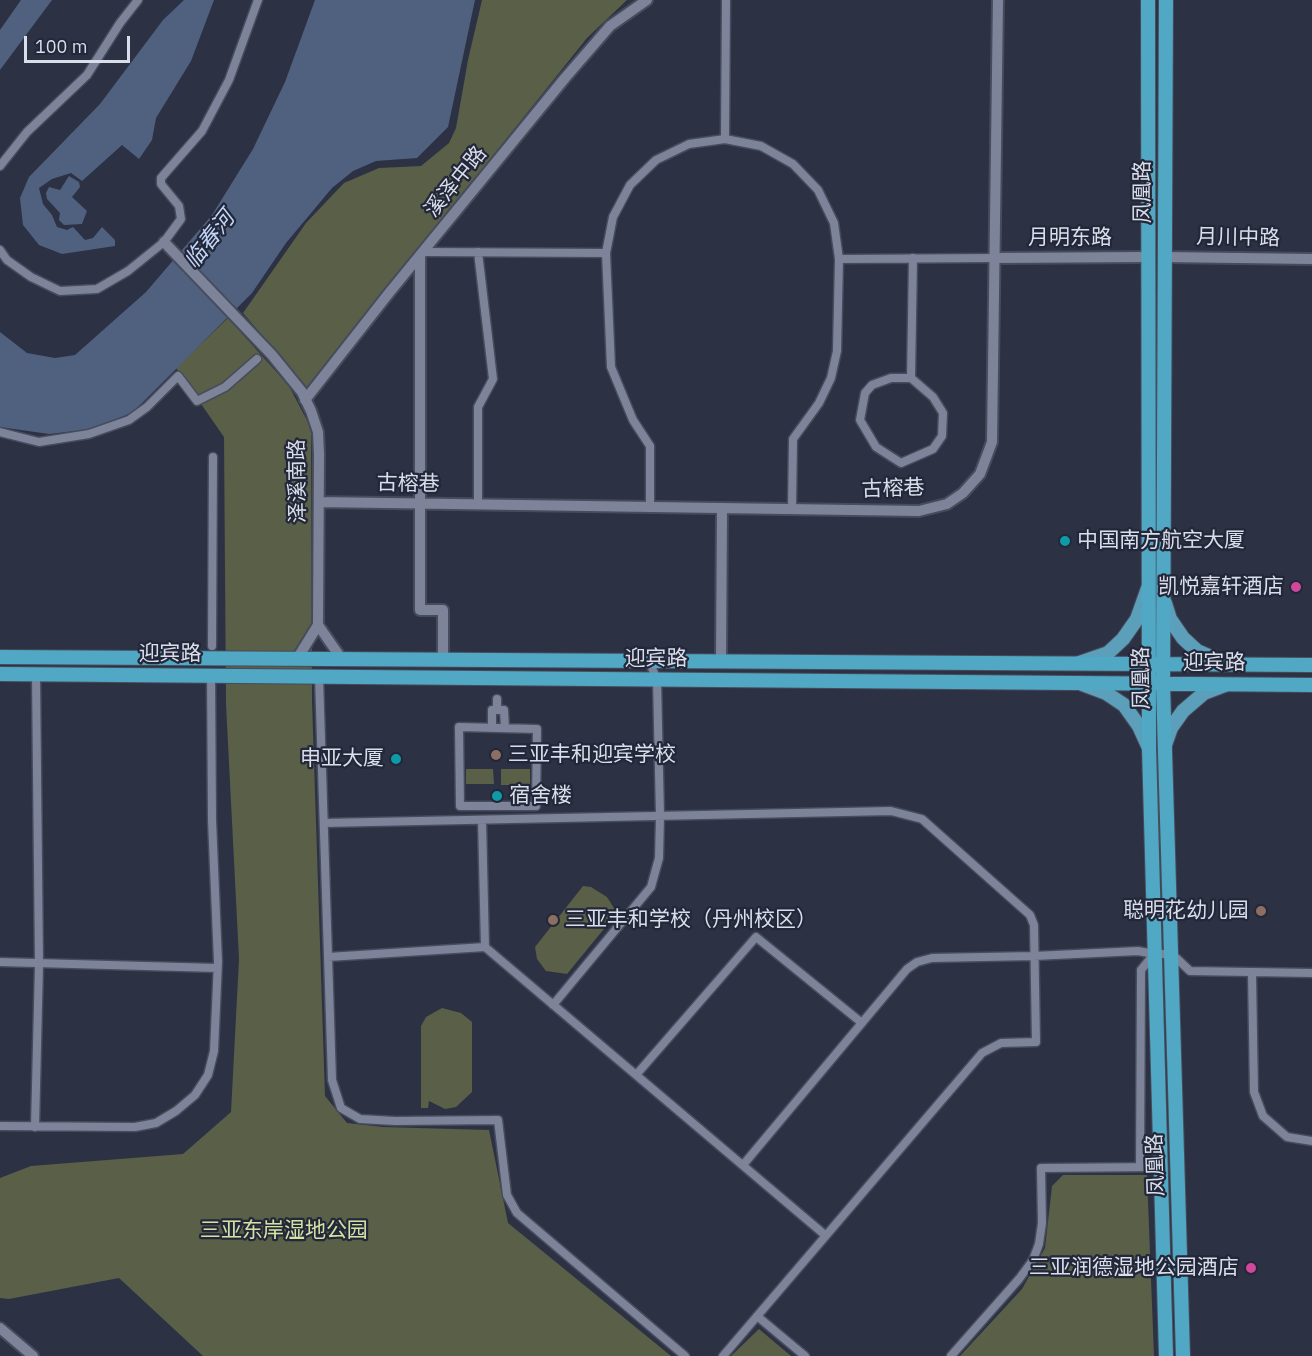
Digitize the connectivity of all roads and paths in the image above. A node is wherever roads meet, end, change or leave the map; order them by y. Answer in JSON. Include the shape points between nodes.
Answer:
{"nodes":[{"id":1,"x":138,"y":0,"type":"edge"},
{"id":2,"x":258,"y":0,"type":"edge"},
{"id":3,"x":647,"y":0,"type":"edge"},
{"id":4,"x":726,"y":0,"type":"edge"},
{"id":5,"x":998,"y":0,"type":"edge"},
{"id":6,"x":1148,"y":0,"type":"edge"},
{"id":7,"x":1166,"y":0,"type":"edge"},
{"id":8,"x":725,"y":139,"type":"junction"},
{"id":9,"x":0,"y":166,"type":"edge"},
{"id":10,"x":164,"y":242,"type":"junction"},
{"id":11,"x":0,"y":250,"type":"edge"},
{"id":12,"x":478,"y":252,"type":"junction"},
{"id":13,"x":422,"y":253,"type":"junction"},
{"id":14,"x":606,"y":253,"type":"junction"},
{"id":15,"x":1146,"y":257,"type":"junction"},
{"id":16,"x":1164,"y":257,"type":"junction"},
{"id":17,"x":913,"y":258,"type":"junction"},
{"id":18,"x":994,"y":258,"type":"junction"},
{"id":19,"x":839,"y":259,"type":"junction"},
{"id":20,"x":1312,"y":259,"type":"edge"},
{"id":21,"x":257,"y":359,"type":"dead end"},
{"id":22,"x":911,"y":378,"type":"junction"},
{"id":23,"x":306,"y":400,"type":"junction"},
{"id":24,"x":0,"y":432,"type":"edge"},
{"id":25,"x":213,"y":457,"type":"dead end"},
{"id":26,"x":319,"y":502,"type":"junction"},
{"id":27,"x":420,"y":503,"type":"junction"},
{"id":28,"x":478,"y":504,"type":"junction"},
{"id":29,"x":650,"y":507,"type":"junction"},
{"id":30,"x":722,"y":508,"type":"junction"},
{"id":31,"x":792,"y":509,"type":"junction"},
{"id":32,"x":1148,"y":588,"type":"junction"},
{"id":33,"x":1163,"y":598,"type":"junction"},
{"id":34,"x":318,"y":625,"type":"junction"},
{"id":35,"x":212,"y":646,"type":"dead end"},
{"id":36,"x":0,"y":657,"type":"edge"},
{"id":37,"x":297,"y":658,"type":"junction"},
{"id":38,"x":341,"y":658,"type":"junction"},
{"id":39,"x":442,"y":659,"type":"junction"},
{"id":40,"x":631,"y":661,"type":"junction"},
{"id":41,"x":649,"y":661,"type":"junction"},
{"id":42,"x":721,"y":661,"type":"junction"},
{"id":43,"x":695,"y":662,"type":"junction"},
{"id":44,"x":1079,"y":663,"type":"junction"},
{"id":45,"x":1156,"y":664,"type":"junction"},
{"id":46,"x":1227,"y":664,"type":"junction"},
{"id":47,"x":1312,"y":665,"type":"edge"},
{"id":48,"x":0,"y":674,"type":"edge"},
{"id":49,"x":36,"y":674,"type":"junction"},
{"id":50,"x":211,"y":675,"type":"junction"},
{"id":51,"x":319,"y":677,"type":"junction"},
{"id":52,"x":631,"y":680,"type":"junction"},
{"id":53,"x":657,"y":680,"type":"junction"},
{"id":54,"x":693,"y":680,"type":"junction"},
{"id":55,"x":1077,"y":683,"type":"junction"},
{"id":56,"x":1156,"y":684,"type":"junction"},
{"id":57,"x":1225,"y":684,"type":"junction"},
{"id":58,"x":1312,"y":685,"type":"edge"},
{"id":59,"x":496,"y":699,"type":"dead end"},
{"id":60,"x":497,"y":710,"type":"junction"},
{"id":61,"x":492,"y":727,"type":"junction"},
{"id":62,"x":505,"y":728,"type":"junction"},
{"id":63,"x":1165,"y":747,"type":"junction"},
{"id":64,"x":1149,"y":748,"type":"junction"},
{"id":65,"x":660,"y":816,"type":"junction"},
{"id":66,"x":482,"y":820,"type":"junction"},
{"id":67,"x":324,"y":823,"type":"junction"},
{"id":68,"x":485,"y":947,"type":"junction"},
{"id":69,"x":1154,"y":954,"type":"junction"},
{"id":70,"x":1172,"y":954,"type":"junction"},
{"id":71,"x":328,"y":957,"type":"junction"},
{"id":72,"x":1034,"y":957,"type":"junction"},
{"id":73,"x":0,"y":962,"type":"edge"},
{"id":74,"x":39,"y":965,"type":"junction"},
{"id":75,"x":217,"y":968,"type":"junction"},
{"id":76,"x":1252,"y":974,"type":"junction"},
{"id":77,"x":1312,"y":974,"type":"edge"},
{"id":78,"x":553,"y":1005,"type":"junction"},
{"id":79,"x":862,"y":1023,"type":"junction"},
{"id":80,"x":636,"y":1075,"type":"junction"},
{"id":81,"x":0,"y":1126,"type":"edge"},
{"id":82,"x":35,"y":1127,"type":"junction"},
{"id":83,"x":1312,"y":1141,"type":"edge"},
{"id":84,"x":743,"y":1166,"type":"junction"},
{"id":85,"x":1140,"y":1167,"type":"junction"},
{"id":86,"x":1160,"y":1167,"type":"junction"},
{"id":87,"x":825,"y":1235,"type":"junction"},
{"id":88,"x":757,"y":1316,"type":"junction"},
{"id":89,"x":0,"y":1328,"type":"edge"},
{"id":90,"x":33,"y":1356,"type":"edge"},
{"id":91,"x":685,"y":1356,"type":"edge"},
{"id":92,"x":723,"y":1356,"type":"edge"},
{"id":93,"x":805,"y":1356,"type":"edge"},
{"id":94,"x":951,"y":1356,"type":"edge"},
{"id":95,"x":1166,"y":1356,"type":"edge"},
{"id":96,"x":1183,"y":1356,"type":"edge"}],
"edges":[{"from":1,"to":9,"type":"street","via":[[87,75],[27,132]]},
{"from":2,"to":10,"type":"street","via":[[229,80],[202,131],[161,178],[161,184],[179,206],[181,219]]},
{"from":3,"to":13,"type":"street","name":"溪泽中路","via":[[610,26]]},
{"from":4,"to":8,"type":"street"},
{"from":5,"to":18,"type":"street","name":"古榕巷"},
{"from":6,"to":15,"type":"highway","name":"凤凰路"},
{"from":7,"to":16,"type":"highway","name":"凤凰路"},
{"from":8,"to":14,"type":"street","via":[[689,144],[656,160],[630,185],[613,217]]},
{"from":8,"to":19,"type":"street","via":[[761,146],[793,164],[819,190],[834,223]]},
{"from":10,"to":11,"type":"street","via":[[98,289],[60,291],[7,261]]},
{"from":10,"to":23,"type":"street","name":"泽溪南路","via":[[244,324]]},
{"from":12,"to":13,"type":"street"},
{"from":12,"to":14,"type":"street"},
{"from":12,"to":28,"type":"street","via":[[493,379],[478,407]]},
{"from":13,"to":23,"type":"street","name":"溪泽中路"},
{"from":13,"to":27,"type":"street"},
{"from":14,"to":29,"type":"street","via":[[611,367],[633,420],[650,446]]},
{"from":15,"to":18,"type":"street","name":"月明东路"},
{"from":15,"to":32,"type":"highway","name":"凤凰路"},
{"from":16,"to":20,"type":"street","name":"月川中路"},
{"from":16,"to":33,"type":"highway","name":"凤凰路"},
{"from":17,"to":18,"type":"street"},
{"from":17,"to":19,"type":"street"},
{"from":17,"to":22,"type":"street"},
{"from":18,"to":31,"type":"street","name":"古榕巷","via":[[992,442],[975,481],[955,499],[929,509]]},
{"from":19,"to":31,"type":"street","via":[[837,351],[831,378],[819,403],[793,439]]},
{"from":21,"to":24,"type":"street","via":[[225,387],[197,401],[178,376],[129,420],[88,434],[39,442]]},
{"from":22,"to":22,"type":"street","via":[[933,396],[943,413],[942,436],[933,449],[901,463],[876,447],[860,420],[865,393],[872,385],[891,378]]},
{"from":23,"to":26,"type":"street","name":"泽溪南路","via":[[318,432]]},
{"from":25,"to":35,"type":"street"},
{"from":26,"to":27,"type":"street","name":"古榕巷"},
{"from":26,"to":34,"type":"street","name":"泽溪南路"},
{"from":27,"to":28,"type":"street","name":"古榕巷"},
{"from":27,"to":39,"type":"street","via":[[420,609],[442,610]]},
{"from":28,"to":29,"type":"street","name":"古榕巷"},
{"from":29,"to":30,"type":"street","name":"古榕巷"},
{"from":30,"to":31,"type":"street","name":"古榕巷"},
{"from":30,"to":42,"type":"street"},
{"from":32,"to":44,"type":"main road","via":[[1137,618],[1123,639],[1108,652]]},
{"from":32,"to":45,"type":"highway","name":"凤凰路"},
{"from":33,"to":45,"type":"highway","name":"凤凰路"},
{"from":33,"to":46,"type":"main road","via":[[1170,620],[1183,638],[1197,651]]},
{"from":34,"to":37,"type":"street"},
{"from":34,"to":38,"type":"street"},
{"from":36,"to":37,"type":"highway","name":"迎宾路"},
{"from":37,"to":38,"type":"highway","name":"迎宾路"},
{"from":38,"to":39,"type":"highway","name":"迎宾路"},
{"from":39,"to":40,"type":"highway","name":"迎宾路"},
{"from":40,"to":41,"type":"highway","name":"迎宾路"},
{"from":40,"to":52,"type":"highway"},
{"from":41,"to":43,"type":"highway","name":"迎宾路"},
{"from":41,"to":53,"type":"street"},
{"from":42,"to":43,"type":"highway","name":"迎宾路"},
{"from":42,"to":44,"type":"highway","name":"迎宾路"},
{"from":43,"to":53,"type":"highway"},
{"from":43,"to":54,"type":"highway","via":[[688,671]]},
{"from":44,"to":45,"type":"highway","name":"迎宾路"},
{"from":45,"to":46,"type":"highway","name":"迎宾路"},
{"from":45,"to":56,"type":"highway","name":"凤凰路"},
{"from":46,"to":47,"type":"highway","name":"迎宾路"},
{"from":48,"to":49,"type":"highway","name":"迎宾路"},
{"from":49,"to":50,"type":"highway","name":"迎宾路"},
{"from":49,"to":74,"type":"street"},
{"from":50,"to":51,"type":"highway","name":"迎宾路"},
{"from":50,"to":75,"type":"street"},
{"from":51,"to":52,"type":"highway","name":"迎宾路"},
{"from":51,"to":67,"type":"street"},
{"from":52,"to":53,"type":"highway","name":"迎宾路"},
{"from":53,"to":54,"type":"highway","name":"迎宾路"},
{"from":53,"to":65,"type":"street"},
{"from":54,"to":55,"type":"highway","name":"迎宾路"},
{"from":55,"to":56,"type":"highway","name":"迎宾路"},
{"from":55,"to":64,"type":"main road","via":[[1106,693],[1124,705]]},
{"from":56,"to":57,"type":"highway","name":"迎宾路"},
{"from":56,"to":63,"type":"highway","name":"凤凰路"},
{"from":56,"to":64,"type":"highway","name":"凤凰路"},
{"from":57,"to":58,"type":"highway","name":"迎宾路"},
{"from":57,"to":63,"type":"main road","via":[[1204,693],[1183,711],[1171,728]]},
{"from":59,"to":60,"type":"street"},
{"from":60,"to":61,"type":"street","via":[[492,710]]},
{"from":60,"to":62,"type":"street","via":[[504,710]]},
{"from":61,"to":62,"type":"street"},
{"from":61,"to":62,"type":"street","via":[[459,727],[460,806],[536,807],[537,729]]},
{"from":63,"to":70,"type":"highway","name":"凤凰路"},
{"from":64,"to":69,"type":"highway","name":"凤凰路"},
{"from":65,"to":66,"type":"street"},
{"from":65,"to":72,"type":"street","via":[[891,811],[922,819],[1030,915],[1034,925]]},
{"from":65,"to":78,"type":"street","via":[[659,858],[651,888]]},
{"from":66,"to":67,"type":"street"},
{"from":66,"to":68,"type":"street"},
{"from":67,"to":71,"type":"street"},
{"from":68,"to":71,"type":"street"},
{"from":68,"to":78,"type":"street"},
{"from":69,"to":70,"type":"street"},
{"from":69,"to":72,"type":"street","via":[[1138,951]]},
{"from":69,"to":85,"type":"street","via":[[1141,970]]},
{"from":69,"to":86,"type":"highway","name":"凤凰路"},
{"from":70,"to":76,"type":"street","via":[[1190,971]]},
{"from":70,"to":96,"type":"highway","name":"凤凰路"},
{"from":71,"to":91,"type":"street","via":[[332,1080],[341,1108],[360,1119],[498,1120],[507,1195],[517,1213]]},
{"from":72,"to":79,"type":"street","via":[[932,958],[917,962]]},
{"from":72,"to":87,"type":"street","via":[[1036,1042],[1001,1043],[982,1053]]},
{"from":73,"to":74,"type":"street"},
{"from":74,"to":75,"type":"street"},
{"from":74,"to":82,"type":"street"},
{"from":75,"to":82,"type":"street","via":[[214,1051],[208,1075],[195,1095],[176,1112],[156,1123],[135,1127]]},
{"from":76,"to":77,"type":"street"},
{"from":76,"to":83,"type":"street","via":[[1254,1092],[1263,1116],[1287,1137]]},
{"from":78,"to":80,"type":"street"},
{"from":79,"to":80,"type":"street","via":[[756,937]]},
{"from":79,"to":84,"type":"street"},
{"from":80,"to":84,"type":"street"},
{"from":81,"to":82,"type":"street"},
{"from":84,"to":87,"type":"street"},
{"from":85,"to":86,"type":"street"},
{"from":85,"to":94,"type":"street","via":[[1041,1168],[1042,1223],[1033,1260]]},
{"from":86,"to":95,"type":"highway","name":"凤凰路"},
{"from":87,"to":88,"type":"street"},
{"from":88,"to":92,"type":"street"},
{"from":88,"to":93,"type":"street"},
{"from":89,"to":90,"type":"street"}]}
